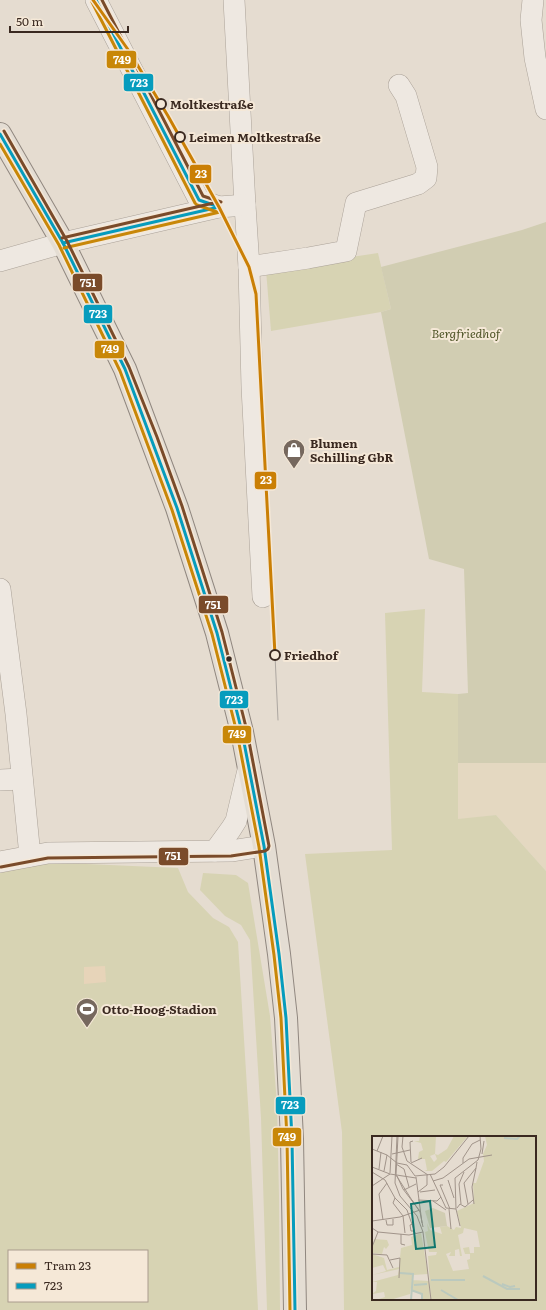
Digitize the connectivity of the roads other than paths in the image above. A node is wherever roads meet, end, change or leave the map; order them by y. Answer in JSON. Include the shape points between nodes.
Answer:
{"nodes":[{"id":1,"x":96,"y":0,"type":"edge"},
{"id":2,"x":234,"y":0,"type":"edge"},
{"id":3,"x":533,"y":0,"type":"edge"},
{"id":4,"x":399,"y":85,"type":"dead end"},
{"id":5,"x":546,"y":109,"type":"edge"},
{"id":6,"x":0,"y":134,"type":"edge"},
{"id":7,"x":245,"y":205,"type":"junction"},
{"id":8,"x":219,"y":207,"type":"junction"},
{"id":9,"x":63,"y":243,"type":"junction"},
{"id":10,"x":0,"y":261,"type":"edge"},
{"id":11,"x":249,"y":267,"type":"junction"},
{"id":12,"x":0,"y":589,"type":"edge"},
{"id":13,"x":263,"y":597,"type":"dead end"},
{"id":14,"x":249,"y":766,"type":"junction"},
{"id":15,"x":22,"y":779,"type":"junction"},
{"id":16,"x":0,"y":780,"type":"edge"},
{"id":17,"x":264,"y":846,"type":"junction"},
{"id":18,"x":215,"y":851,"type":"junction"},
{"id":19,"x":30,"y":856,"type":"junction"},
{"id":20,"x":0,"y":862,"type":"edge"},
{"id":21,"x":295,"y":1310,"type":"edge"}],
"edges":[{"from":1,"to":8,"type":"street","via":[[199,200]]},
{"from":2,"to":7,"type":"street"},
{"from":3,"to":5,"type":"street","via":[[531,20]]},
{"from":4,"to":11,"type":"street","via":[[406,96],[427,167],[426,178],[418,184],[356,203],[346,251]]},
{"from":6,"to":9,"type":"main road"},
{"from":7,"to":8,"type":"street"},
{"from":7,"to":11,"type":"street"},
{"from":8,"to":9,"type":"street"},
{"from":9,"to":10,"type":"street"},
{"from":9,"to":14,"type":"main road","via":[[125,369],[177,508],[217,634]]},
{"from":11,"to":13,"type":"street","via":[[252,387]]},
{"from":12,"to":15,"type":"street"},
{"from":14,"to":17,"type":"main road"},
{"from":14,"to":18,"type":"street","via":[[236,821]]},
{"from":15,"to":16,"type":"street"},
{"from":15,"to":19,"type":"street"},
{"from":17,"to":18,"type":"street"},
{"from":17,"to":21,"type":"main road","via":[[286,1018],[292,1139]]},
{"from":18,"to":19,"type":"street","via":[[48,853]]},
{"from":19,"to":20,"type":"street"}]}
